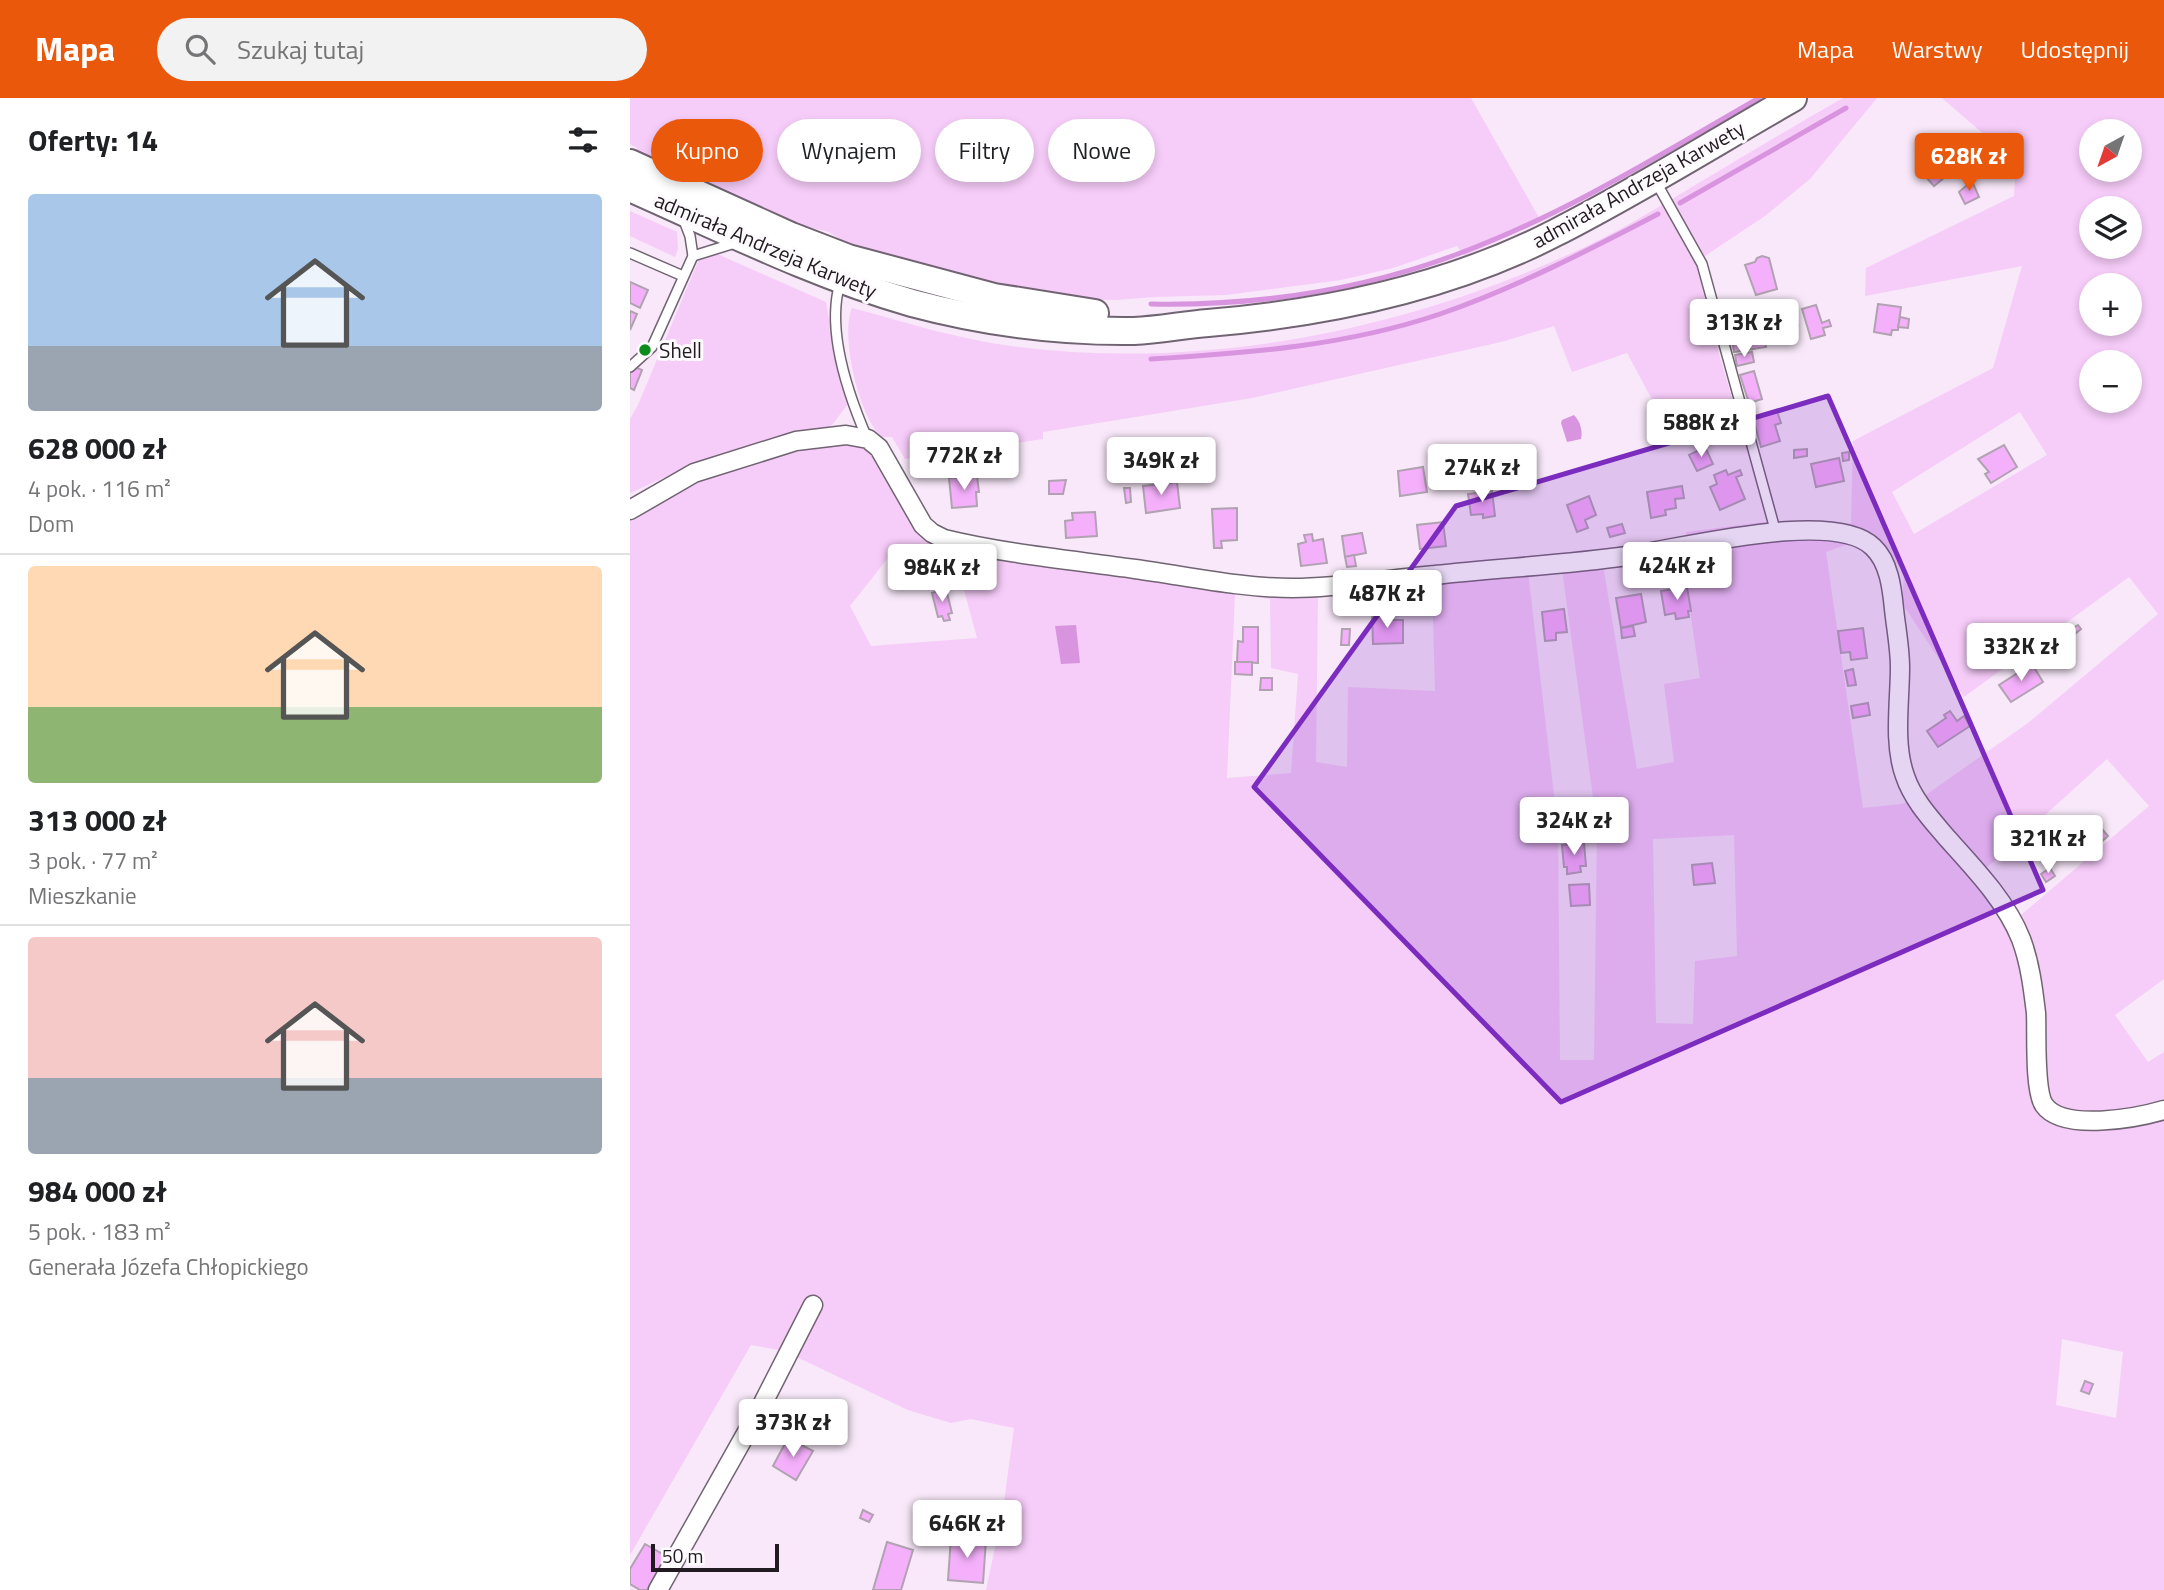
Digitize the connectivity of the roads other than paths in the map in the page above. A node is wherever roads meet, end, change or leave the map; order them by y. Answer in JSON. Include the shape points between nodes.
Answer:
{"nodes":[{"id":1,"x":1793,"y":98,"type":"edge"},
{"id":2,"x":630,"y":163,"type":"edge"},
{"id":3,"x":1654,"y":177,"type":"junction"},
{"id":4,"x":630,"y":188,"type":"edge"},
{"id":5,"x":680,"y":210,"type":"junction"},
{"id":6,"x":746,"y":240,"type":"junction"},
{"id":7,"x":630,"y":253,"type":"edge"},
{"id":8,"x":693,"y":256,"type":"junction"},
{"id":9,"x":683,"y":276,"type":"junction"},
{"id":10,"x":841,"y":279,"type":"junction"},
{"id":11,"x":1194,"y":324,"type":"junction"},
{"id":12,"x":630,"y":365,"type":"edge"},
{"id":13,"x":868,"y":439,"type":"junction"},
{"id":14,"x":630,"y":510,"type":"edge"},
{"id":15,"x":1776,"y":533,"type":"junction"},
{"id":16,"x":2164,"y":1110,"type":"edge"},
{"id":17,"x":813,"y":1305,"type":"dead end"},
{"id":18,"x":658,"y":1590,"type":"edge"}],
"edges":[{"from":1,"to":3,"type":"main road","name":"admirała Andrzeja Karwety"},
{"from":2,"to":11,"type":"main road","name":"admirała Andrzeja Karwety","via":[[848,258],[1023,303]]},
{"from":3,"to":11,"type":"main road","name":"admirała Andrzeja Karwety","via":[[1554,234],[1413,288],[1297,314]]},
{"from":3,"to":15,"type":"lane","via":[[1702,264]]},
{"from":4,"to":5,"type":"main road","name":"admirała Andrzeja Karwety"},
{"from":5,"to":6,"type":"main road","name":"admirała Andrzeja Karwety"},
{"from":5,"to":8,"type":"lane"},
{"from":6,"to":8,"type":"lane"},
{"from":6,"to":10,"type":"main road","name":"admirała Andrzeja Karwety"},
{"from":7,"to":9,"type":"lane"},
{"from":8,"to":9,"type":"lane"},
{"from":9,"to":12,"type":"lane","via":[[652,347]]},
{"from":10,"to":11,"type":"main road","name":"admirała Andrzeja Karwety","via":[[914,303],[1020,324],[1134,331]]},
{"from":10,"to":13,"type":"lane","via":[[835,322],[851,400]]},
{"from":13,"to":14,"type":"street","via":[[846,435],[796,441],[694,473]]},
{"from":13,"to":15,"type":"street","via":[[887,458],[923,525],[944,539],[1247,584],[1287,588],[1350,585],[1627,556]]},
{"from":15,"to":16,"type":"street","via":[[1839,531],[1872,545],[1886,567],[1900,662],[1899,747],[1904,775],[1917,800],[1998,899],[2019,933],[2031,978],[2039,1090],[2044,1104],[2054,1114],[2086,1121]]},
{"from":17,"to":18,"type":"street"}]}
